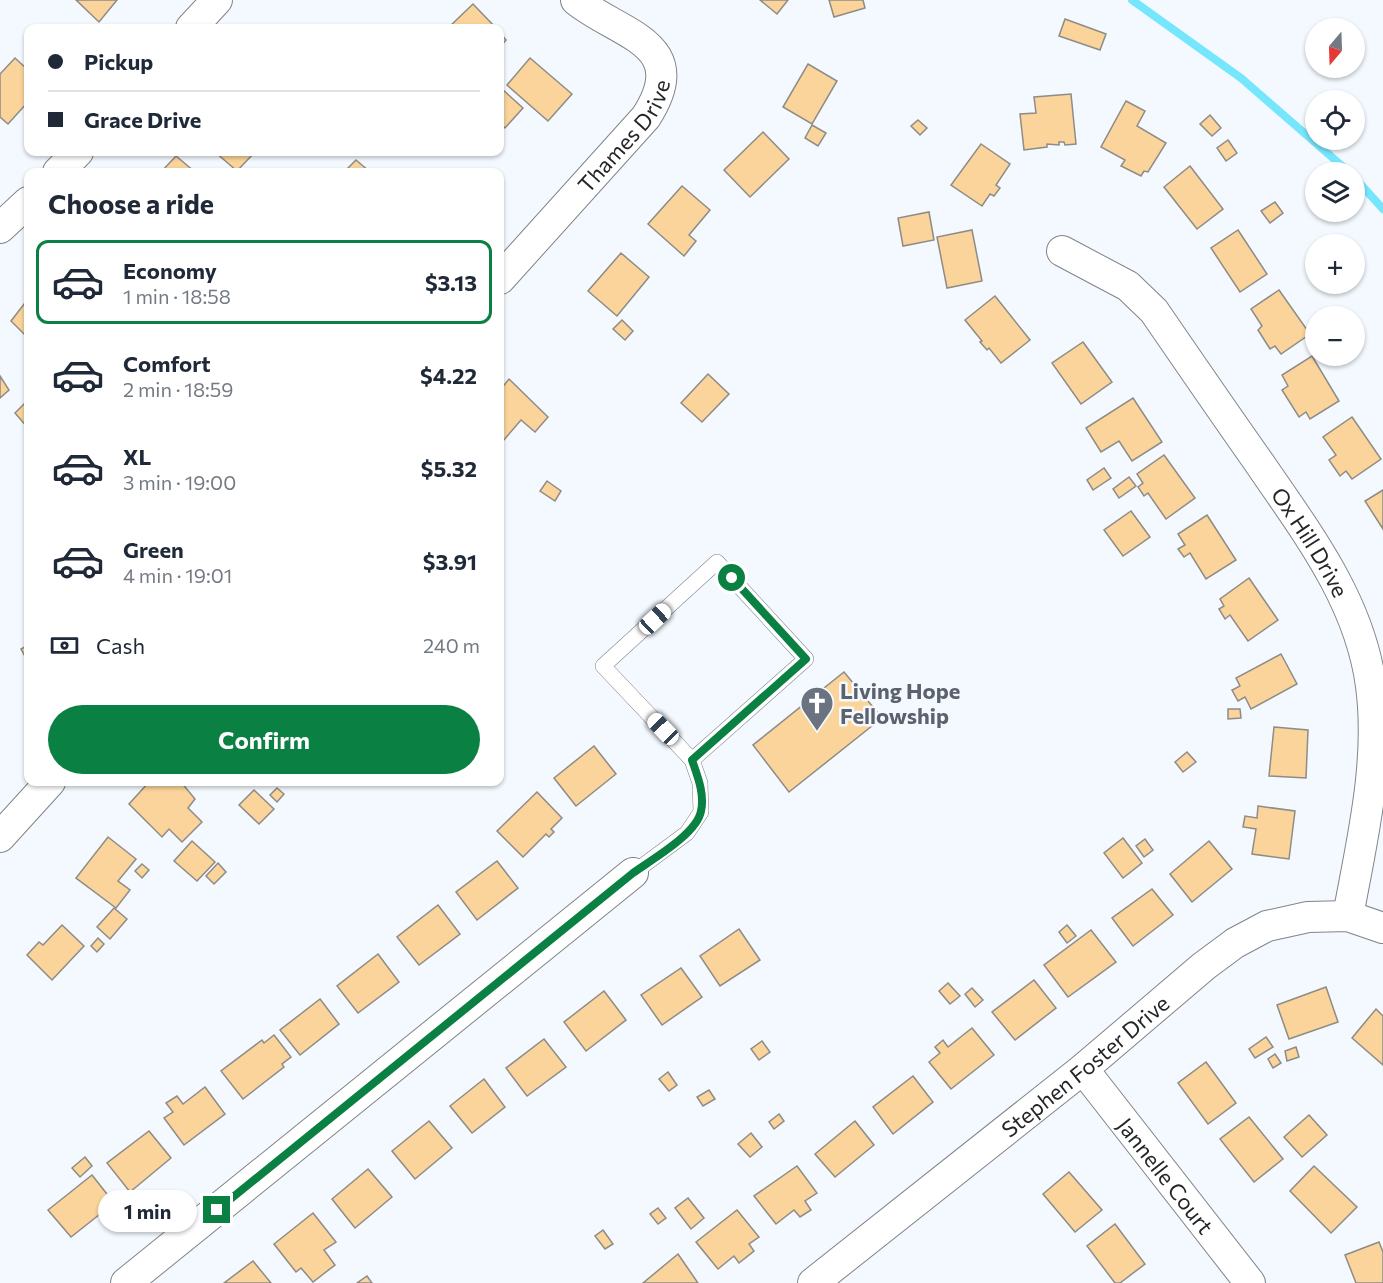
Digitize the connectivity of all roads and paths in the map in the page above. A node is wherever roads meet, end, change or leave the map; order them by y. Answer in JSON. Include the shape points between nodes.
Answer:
{"nodes":[{"id":1,"x":217,"y":0,"type":"edge"},
{"id":2,"x":576,"y":0,"type":"edge"},
{"id":3,"x":195,"y":24,"type":"edge"},
{"id":4,"x":74,"y":156,"type":"edge"},
{"id":5,"x":62,"y":168,"type":"edge"},
{"id":6,"x":24,"y":205,"type":"edge"},
{"id":7,"x":2,"y":224,"type":"edge"},
{"id":8,"x":1062,"y":251,"type":"dead end"},
{"id":9,"x":504,"y":275,"type":"edge"},
{"id":10,"x":692,"y":760,"type":"junction"},
{"id":11,"x":46,"y":786,"type":"edge"},
{"id":12,"x":0,"y":837,"type":"edge"},
{"id":13,"x":633,"y":873,"type":"joint"},
{"id":14,"x":1348,"y":916,"type":"junction"},
{"id":15,"x":1383,"y":928,"type":"edge"},
{"id":16,"x":1083,"y":1069,"type":"junction"},
{"id":17,"x":126,"y":1283,"type":"edge"},
{"id":18,"x":813,"y":1283,"type":"edge"},
{"id":19,"x":1250,"y":1283,"type":"edge"}],
"edges":[{"from":1,"to":3,"type":"street"},
{"from":2,"to":9,"type":"street","name":"Thames Drive","via":[[651,48],[661,80],[658,98],[646,117]]},
{"from":4,"to":5,"type":"street"},
{"from":6,"to":7,"type":"street"},
{"from":8,"to":14,"type":"street","name":"Ox Hill Drive","via":[[1128,286],[1154,311],[1339,584],[1360,635],[1374,719],[1370,794]]},
{"from":10,"to":10,"type":"lane","via":[[603,666],[717,562],[806,659]]},
{"from":10,"to":13,"type":"lane","via":[[700,783],[701,812],[687,833]]},
{"from":11,"to":12,"type":"street"},
{"from":13,"to":17,"type":"street"},
{"from":14,"to":15,"type":"street","name":"Stephen Foster Drive"},
{"from":14,"to":16,"type":"street","name":"Stephen Foster Drive","via":[[1308,917],[1267,926],[1235,943]]},
{"from":16,"to":18,"type":"street","name":"Stephen Foster Drive"},
{"from":16,"to":19,"type":"street","name":"Jannelle Court"}]}
